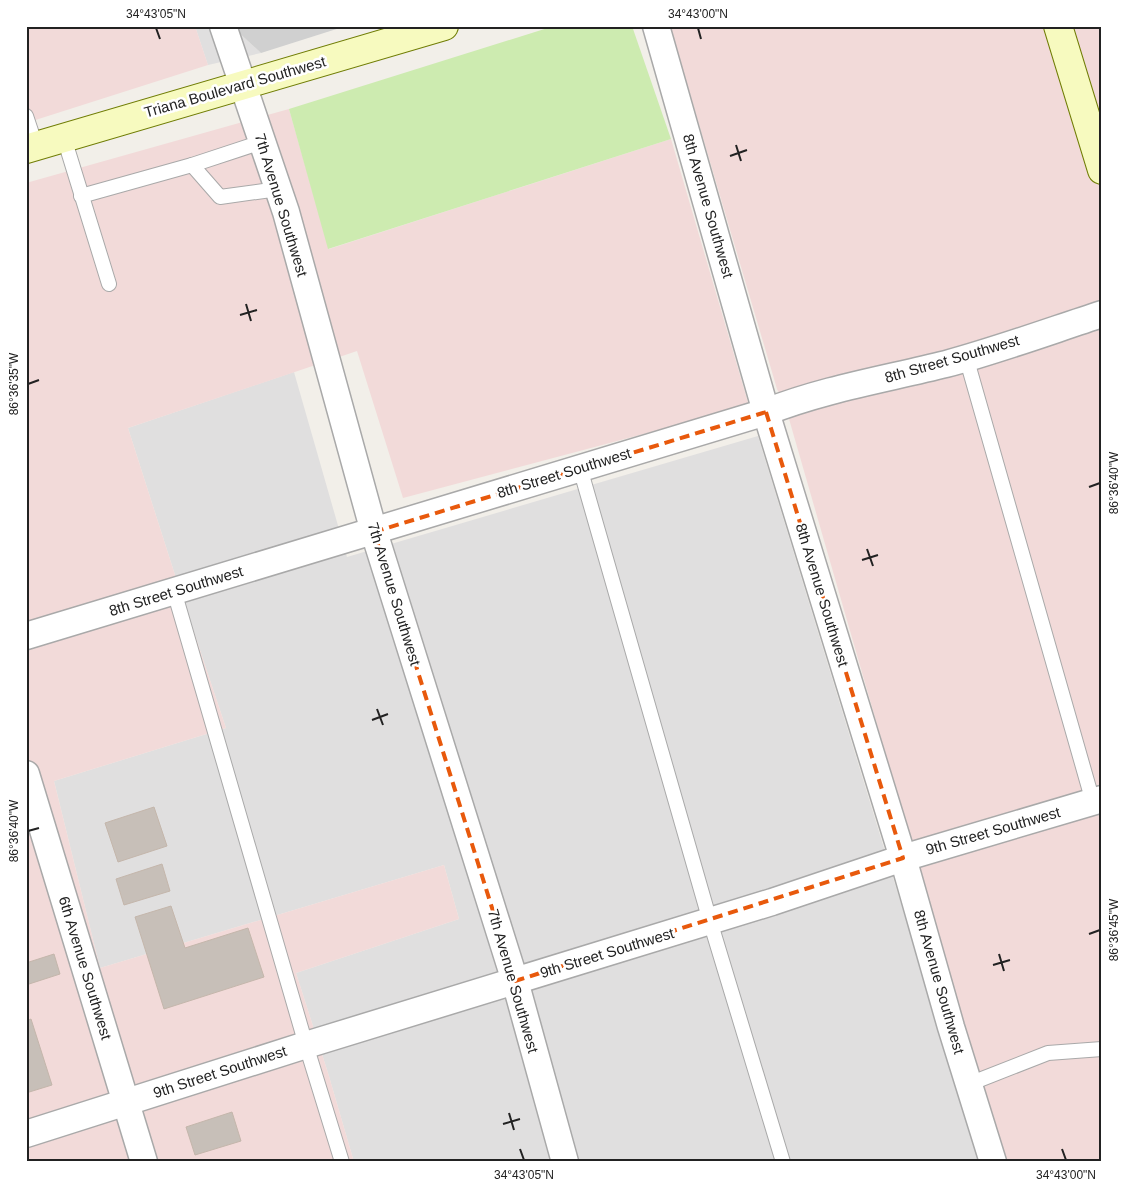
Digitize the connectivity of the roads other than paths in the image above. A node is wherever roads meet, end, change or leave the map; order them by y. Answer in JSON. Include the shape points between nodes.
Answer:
{"nodes":[{"id":1,"x":656,"y":26,"type":"edge"},
{"id":2,"x":1058,"y":26,"type":"edge"},
{"id":3,"x":229,"y":28,"type":"edge"},
{"id":4,"x":426,"y":29,"type":"edge"},
{"id":5,"x":243,"y":84,"type":"junction"},
{"id":6,"x":26,"y":116,"type":"edge"},
{"id":7,"x":64,"y":138,"type":"junction"},
{"id":8,"x":262,"y":142,"type":"junction"},
{"id":9,"x":31,"y":148,"type":"edge"},
{"id":10,"x":192,"y":165,"type":"junction"},
{"id":11,"x":1102,"y":170,"type":"edge"},
{"id":12,"x":278,"y":189,"type":"junction"},
{"id":13,"x":81,"y":196,"type":"junction"},
{"id":14,"x":109,"y":284,"type":"dead end"},
{"id":15,"x":1102,"y":314,"type":"edge"},
{"id":16,"x":966,"y":358,"type":"junction"},
{"id":17,"x":766,"y":412,"type":"junction"},
{"id":18,"x":580,"y":468,"type":"junction"},
{"id":19,"x":374,"y":532,"type":"junction"},
{"id":20,"x":174,"y":591,"type":"junction"},
{"id":21,"x":26,"y":636,"type":"edge"},
{"id":22,"x":26,"y":774,"type":"edge"},
{"id":23,"x":1097,"y":801,"type":"edge"},
{"id":24,"x":903,"y":858,"type":"junction"},
{"id":25,"x":710,"y":921,"type":"junction"},
{"id":26,"x":515,"y":981,"type":"junction"},
{"id":27,"x":306,"y":1044,"type":"junction"},
{"id":28,"x":1102,"y":1049,"type":"edge"},
{"id":29,"x":969,"y":1084,"type":"junction"},
{"id":30,"x":126,"y":1102,"type":"junction"},
{"id":31,"x":26,"y":1134,"type":"edge"},
{"id":32,"x":144,"y":1162,"type":"edge"},
{"id":33,"x":342,"y":1162,"type":"edge"},
{"id":34,"x":565,"y":1162,"type":"edge"},
{"id":35,"x":783,"y":1162,"type":"edge"},
{"id":36,"x":993,"y":1162,"type":"edge"}],
"edges":[{"from":1,"to":17,"type":"street","name":"8th Avenue Southwest"},
{"from":2,"to":11,"type":"street"},
{"from":3,"to":5,"type":"street","name":"7th Avenue Southwest"},
{"from":4,"to":5,"type":"street","name":"Triana Boulevard Southwest"},
{"from":5,"to":7,"type":"street","name":"Triana Boulevard Southwest"},
{"from":5,"to":8,"type":"street","name":"7th Avenue Southwest"},
{"from":6,"to":9,"type":"lane"},
{"from":7,"to":9,"type":"street","name":"Triana Boulevard Southwest"},
{"from":7,"to":13,"type":"lane"},
{"from":8,"to":10,"type":"lane"},
{"from":8,"to":12,"type":"street","name":"7th Avenue Southwest"},
{"from":10,"to":12,"type":"lane","via":[[220,197]]},
{"from":10,"to":13,"type":"lane"},
{"from":12,"to":19,"type":"street","name":"7th Avenue Southwest"},
{"from":13,"to":14,"type":"lane"},
{"from":15,"to":16,"type":"street","name":"8th Street Southwest"},
{"from":16,"to":17,"type":"street","name":"8th Street Southwest","via":[[837,390]]},
{"from":16,"to":23,"type":"lane"},
{"from":17,"to":18,"type":"street","name":"8th Street Southwest"},
{"from":17,"to":24,"type":"street","name":"8th Avenue Southwest"},
{"from":18,"to":19,"type":"street","name":"8th Street Southwest"},
{"from":18,"to":25,"type":"lane"},
{"from":19,"to":20,"type":"street","name":"8th Street Southwest"},
{"from":19,"to":26,"type":"street","name":"7th Avenue Southwest"},
{"from":20,"to":21,"type":"street","name":"8th Street Southwest"},
{"from":20,"to":27,"type":"lane"},
{"from":22,"to":30,"type":"street","name":"6th Avenue Southwest"},
{"from":23,"to":24,"type":"street","name":"9th Street Southwest"},
{"from":24,"to":25,"type":"street","name":"9th Street Southwest"},
{"from":24,"to":29,"type":"street","name":"8th Avenue Southwest"},
{"from":25,"to":26,"type":"street","name":"9th Street Southwest"},
{"from":25,"to":35,"type":"lane"},
{"from":26,"to":27,"type":"street","name":"9th Street Southwest"},
{"from":26,"to":34,"type":"street","name":"7th Avenue Southwest"},
{"from":27,"to":30,"type":"street","name":"9th Street Southwest"},
{"from":27,"to":33,"type":"lane"},
{"from":28,"to":29,"type":"lane","via":[[1048,1053]]},
{"from":29,"to":36,"type":"street","name":"8th Avenue Southwest"},
{"from":30,"to":31,"type":"street","name":"9th Street Southwest"},
{"from":30,"to":32,"type":"street","name":"6th Avenue Southwest"}]}
